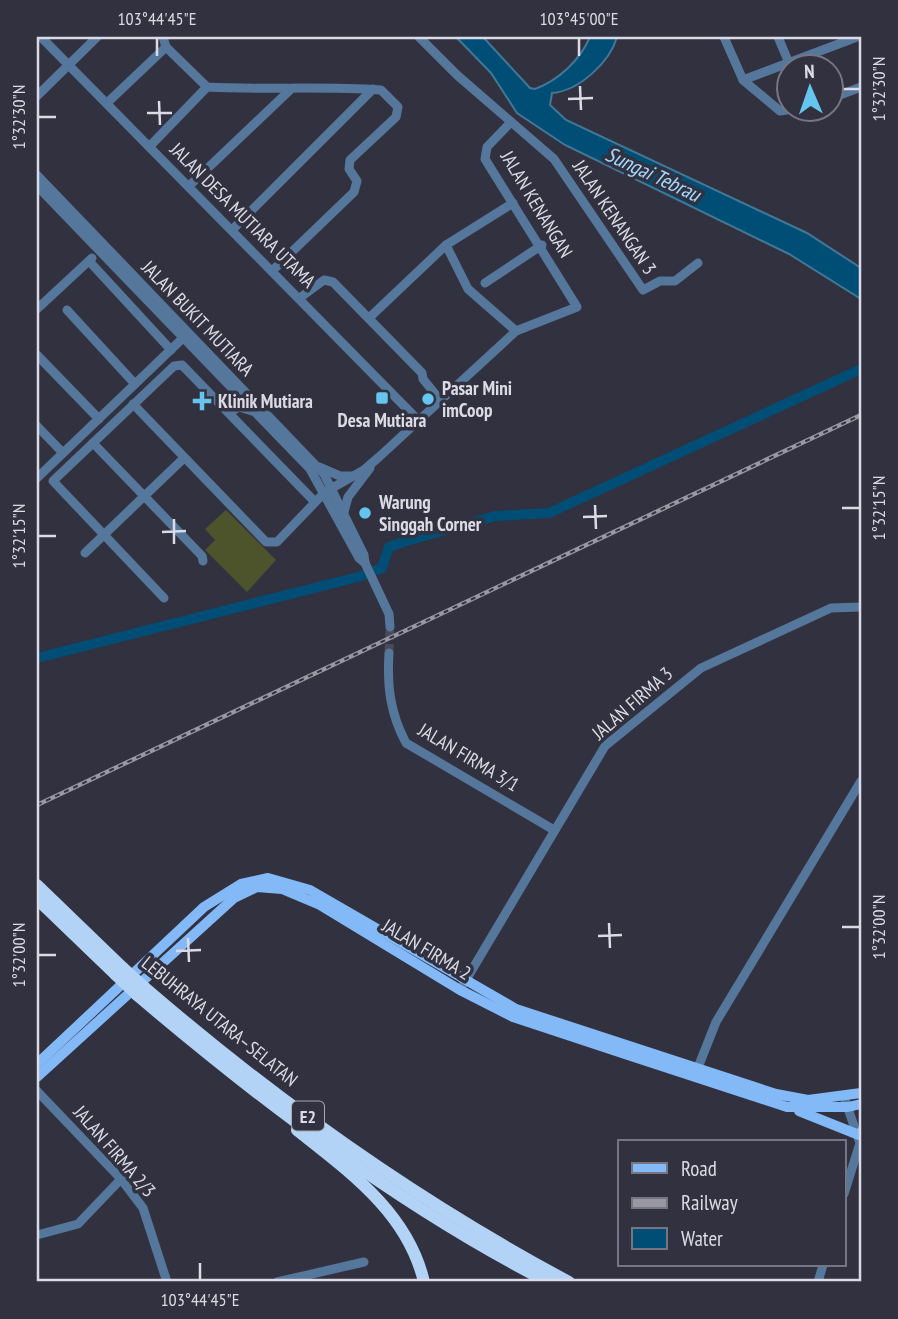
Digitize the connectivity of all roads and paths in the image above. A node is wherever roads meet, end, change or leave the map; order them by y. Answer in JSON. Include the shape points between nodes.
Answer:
{"nodes":[{"id":1,"x":41,"y":37,"type":"edge"},
{"id":2,"x":163,"y":37,"type":"edge"},
{"id":3,"x":419,"y":37,"type":"edge"},
{"id":4,"x":724,"y":37,"type":"edge"},
{"id":5,"x":857,"y":37,"type":"edge"},
{"id":6,"x":92,"y":39,"type":"edge"},
{"id":7,"x":166,"y":47,"type":"junction"},
{"id":8,"x":818,"y":52,"type":"edge"},
{"id":9,"x":69,"y":64,"type":"junction"},
{"id":10,"x":776,"y":68,"type":"edge"},
{"id":11,"x":743,"y":80,"type":"junction"},
{"id":12,"x":207,"y":87,"type":"junction"},
{"id":13,"x":291,"y":89,"type":"junction"},
{"id":14,"x":373,"y":89,"type":"junction"},
{"id":15,"x":37,"y":96,"type":"edge"},
{"id":16,"x":107,"y":103,"type":"junction"},
{"id":17,"x":776,"y":106,"type":"edge"},
{"id":18,"x":510,"y":123,"type":"junction"},
{"id":19,"x":150,"y":146,"type":"junction"},
{"id":20,"x":37,"y":175,"type":"edge"},
{"id":21,"x":37,"y":186,"type":"edge"},
{"id":22,"x":189,"y":186,"type":"junction"},
{"id":23,"x":513,"y":203,"type":"junction"},
{"id":24,"x":233,"y":229,"type":"junction"},
{"id":25,"x":446,"y":245,"type":"junction"},
{"id":26,"x":542,"y":245,"type":"junction"},
{"id":27,"x":102,"y":248,"type":"junction"},
{"id":28,"x":89,"y":261,"type":"junction"},
{"id":29,"x":698,"y":262,"type":"dead end"},
{"id":30,"x":273,"y":270,"type":"junction"},
{"id":31,"x":485,"y":283,"type":"dead end"},
{"id":32,"x":300,"y":297,"type":"junction"},
{"id":33,"x":37,"y":309,"type":"edge"},
{"id":34,"x":67,"y":310,"type":"dead end"},
{"id":35,"x":369,"y":318,"type":"junction"},
{"id":36,"x":177,"y":320,"type":"junction"},
{"id":37,"x":516,"y":331,"type":"junction"},
{"id":38,"x":183,"y":338,"type":"junction"},
{"id":39,"x":201,"y":345,"type":"junction"},
{"id":40,"x":171,"y":350,"type":"junction"},
{"id":41,"x":37,"y":355,"type":"edge"},
{"id":42,"x":135,"y":384,"type":"junction"},
{"id":43,"x":232,"y":388,"type":"junction"},
{"id":44,"x":440,"y":400,"type":"junction"},
{"id":45,"x":133,"y":404,"type":"junction"},
{"id":46,"x":232,"y":411,"type":"junction"},
{"id":47,"x":254,"y":412,"type":"junction"},
{"id":48,"x":99,"y":419,"type":"junction"},
{"id":49,"x":419,"y":421,"type":"junction"},
{"id":50,"x":37,"y":426,"type":"edge"},
{"id":51,"x":93,"y":443,"type":"junction"},
{"id":52,"x":63,"y":453,"type":"junction"},
{"id":53,"x":184,"y":458,"type":"junction"},
{"id":54,"x":372,"y":463,"type":"junction"},
{"id":55,"x":318,"y":467,"type":"junction"},
{"id":56,"x":354,"y":476,"type":"junction"},
{"id":57,"x":37,"y":478,"type":"edge"},
{"id":58,"x":328,"y":490,"type":"junction"},
{"id":59,"x":144,"y":496,"type":"junction"},
{"id":60,"x":315,"y":502,"type":"junction"},
{"id":61,"x":344,"y":513,"type":"junction"},
{"id":62,"x":105,"y":533,"type":"junction"},
{"id":63,"x":85,"y":553,"type":"dead end"},
{"id":64,"x":203,"y":561,"type":"dead end"},
{"id":65,"x":365,"y":563,"type":"junction"},
{"id":66,"x":164,"y":598,"type":"dead end"},
{"id":67,"x":861,"y":607,"type":"edge"},
{"id":68,"x":390,"y":627,"type":"tunnel mouth"},
{"id":69,"x":389,"y":653,"type":"tunnel mouth"},
{"id":70,"x":861,"y":781,"type":"edge"},
{"id":71,"x":554,"y":830,"type":"junction"},
{"id":72,"x":37,"y":885,"type":"edge"},
{"id":73,"x":37,"y":899,"type":"edge"},
{"id":74,"x":120,"y":972,"type":"junction"},
{"id":75,"x":463,"y":985,"type":"junction"},
{"id":76,"x":141,"y":991,"type":"junction"},
{"id":77,"x":37,"y":1064,"type":"edge"},
{"id":78,"x":222,"y":1064,"type":"junction"},
{"id":79,"x":696,"y":1073,"type":"junction"},
{"id":80,"x":37,"y":1077,"type":"edge"},
{"id":81,"x":37,"y":1090,"type":"edge"},
{"id":82,"x":861,"y":1093,"type":"edge"},
{"id":83,"x":846,"y":1102,"type":"junction"},
{"id":84,"x":861,"y":1104,"type":"edge"},
{"id":85,"x":787,"y":1107,"type":"junction"},
{"id":86,"x":861,"y":1134,"type":"edge"},
{"id":87,"x":121,"y":1180,"type":"junction"},
{"id":88,"x":846,"y":1188,"type":"edge"},
{"id":89,"x":37,"y":1235,"type":"edge"},
{"id":90,"x":364,"y":1262,"type":"dead end"},
{"id":91,"x":167,"y":1282,"type":"edge"},
{"id":92,"x":278,"y":1282,"type":"edge"},
{"id":93,"x":424,"y":1282,"type":"edge"},
{"id":94,"x":548,"y":1282,"type":"edge"},
{"id":95,"x":569,"y":1282,"type":"edge"}],
"edges":[{"from":1,"to":9,"type":"street","name":"JALAN DESA MUTIARA UTAMA"},
{"from":2,"to":7,"type":"street"},
{"from":3,"to":18,"type":"street"},
{"from":4,"to":11,"type":"street"},
{"from":5,"to":8,"type":"street"},
{"from":6,"to":9,"type":"street"},
{"from":7,"to":12,"type":"street"},
{"from":7,"to":16,"type":"street"},
{"from":9,"to":15,"type":"street"},
{"from":9,"to":16,"type":"street","name":"JALAN DESA MUTIARA UTAMA"},
{"from":10,"to":11,"type":"street"},
{"from":11,"to":17,"type":"street"},
{"from":12,"to":13,"type":"street"},
{"from":12,"to":19,"type":"street"},
{"from":13,"to":14,"type":"street"},
{"from":13,"to":22,"type":"street"},
{"from":14,"to":24,"type":"street"},
{"from":14,"to":30,"type":"street","via":[[381,90],[399,113],[350,160],[349,169],[357,181],[354,192]]},
{"from":16,"to":19,"type":"street","name":"JALAN DESA MUTIARA UTAMA"},
{"from":18,"to":23,"type":"street","name":"JALAN KENANGAN","via":[[487,147],[485,159]]},
{"from":18,"to":29,"type":"street","name":"JALAN KENANGAN 3","via":[[554,159],[641,289],[676,281]]},
{"from":19,"to":22,"type":"street","name":"JALAN DESA MUTIARA UTAMA"},
{"from":20,"to":27,"type":"street","name":"JALAN BUKIT MUTIARA"},
{"from":21,"to":27,"type":"street","name":"JALAN BUKIT MUTIARA"},
{"from":22,"to":24,"type":"street","name":"JALAN DESA MUTIARA UTAMA"},
{"from":23,"to":25,"type":"street"},
{"from":23,"to":26,"type":"street","name":"JALAN KENANGAN"},
{"from":24,"to":30,"type":"street","name":"JALAN DESA MUTIARA UTAMA"},
{"from":25,"to":35,"type":"street"},
{"from":25,"to":37,"type":"street","via":[[468,289]]},
{"from":26,"to":31,"type":"street"},
{"from":26,"to":37,"type":"street","name":"JALAN KENANGAN","via":[[577,307]]},
{"from":27,"to":28,"type":"street"},
{"from":27,"to":36,"type":"street","name":"JALAN BUKIT MUTIARA"},
{"from":27,"to":38,"type":"street","name":"JALAN BUKIT MUTIARA"},
{"from":28,"to":33,"type":"street"},
{"from":28,"to":40,"type":"street"},
{"from":30,"to":32,"type":"street","name":"JALAN DESA MUTIARA UTAMA"},
{"from":32,"to":35,"type":"street","via":[[328,280]]},
{"from":32,"to":49,"type":"street","name":"JALAN DESA MUTIARA UTAMA"},
{"from":34,"to":42,"type":"street"},
{"from":35,"to":44,"type":"street","via":[[422,373]]},
{"from":36,"to":38,"type":"street"},
{"from":36,"to":39,"type":"street","name":"JALAN BUKIT MUTIARA"},
{"from":37,"to":44,"type":"street"},
{"from":38,"to":39,"type":"street"},
{"from":38,"to":40,"type":"street"},
{"from":38,"to":43,"type":"street","name":"JALAN BUKIT MUTIARA"},
{"from":39,"to":55,"type":"street","name":"JALAN BUKIT MUTIARA"},
{"from":40,"to":42,"type":"street"},
{"from":41,"to":48,"type":"street"},
{"from":42,"to":48,"type":"street"},
{"from":43,"to":46,"type":"street"},
{"from":43,"to":47,"type":"street","name":"JALAN BUKIT MUTIARA"},
{"from":44,"to":49,"type":"street"},
{"from":45,"to":46,"type":"street","via":[[178,364]]},
{"from":45,"to":51,"type":"street"},
{"from":45,"to":53,"type":"street"},
{"from":46,"to":47,"type":"street","via":[[245,407]]},
{"from":46,"to":60,"type":"street"},
{"from":47,"to":58,"type":"street","name":"JALAN BUKIT MUTIARA"},
{"from":48,"to":52,"type":"street"},
{"from":49,"to":54,"type":"street"},
{"from":50,"to":52,"type":"street"},
{"from":51,"to":59,"type":"street"},
{"from":51,"to":62,"type":"street","via":[[52,481]]},
{"from":52,"to":57,"type":"street"},
{"from":53,"to":59,"type":"street"},
{"from":53,"to":60,"type":"street","via":[[265,542],[277,542]]},
{"from":54,"to":56,"type":"street"},
{"from":54,"to":61,"type":"street","via":[[348,497]]},
{"from":55,"to":56,"type":"street"},
{"from":55,"to":58,"type":"street","name":"JALAN BUKIT MUTIARA"},
{"from":56,"to":58,"type":"street"},
{"from":58,"to":60,"type":"street"},
{"from":58,"to":61,"type":"street","name":"JALAN BUKIT MUTIARA"},
{"from":58,"to":65,"type":"street"},
{"from":59,"to":62,"type":"street"},
{"from":59,"to":64,"type":"street"},
{"from":61,"to":65,"type":"street","name":"JALAN BUKIT MUTIARA"},
{"from":62,"to":63,"type":"street"},
{"from":62,"to":66,"type":"street"},
{"from":65,"to":68,"type":"street","via":[[389,614]]},
{"from":67,"to":71,"type":"street","name":"JALAN FIRMA 3","via":[[831,608],[701,668],[605,747]]},
{"from":69,"to":71,"type":"street","name":"JALAN FIRMA 3/1","via":[[387,685],[405,743]]},
{"from":70,"to":79,"type":"street","via":[[716,1022]]},
{"from":71,"to":75,"type":"street","name":"JALAN FIRMA 3"},
{"from":72,"to":74,"type":"highway","name":"LEBUHRAYA UTARA–SELATAN","number":"E2"},
{"from":73,"to":74,"type":"highway","name":"LEBUHRAYA UTARA–SELATAN","number":"E2"},
{"from":74,"to":76,"type":"highway","name":"LEBUHRAYA UTARA–SELATAN","number":"E2","bridge":true},
{"from":75,"to":77,"type":"main road","name":"JALAN FIRMA 2","via":[[310,890],[280,879],[257,879],[226,891],[204,907]]},
{"from":75,"to":79,"type":"main road","name":"JALAN FIRMA 2","via":[[513,1017]]},
{"from":75,"to":80,"type":"main road","name":"JALAN FIRMA 2","via":[[320,905],[282,889],[257,887],[234,898],[193,932]]},
{"from":76,"to":78,"type":"highway","name":"LEBUHRAYA UTARA–SELATAN","number":"E2"},
{"from":76,"to":95,"type":"highway","name":"LEBUHRAYA UTARA–SELATAN","number":"E2","via":[[360,1154],[481,1233]]},
{"from":78,"to":93,"type":"highway","via":[[229,1077],[381,1202],[409,1242]]},
{"from":78,"to":94,"type":"highway","name":"LEBUHRAYA UTARA–SELATAN","number":"E2","via":[[367,1171]]},
{"from":79,"to":83,"type":"main road","name":"JALAN FIRMA 2","via":[[776,1094]]},
{"from":79,"to":85,"type":"main road","name":"JALAN FIRMA 2"},
{"from":81,"to":87,"type":"street","name":"JALAN FIRMA 2/3"},
{"from":82,"to":83,"type":"main road","name":"JALAN FIRMA 2"},
{"from":83,"to":84,"type":"main road","name":"JALAN FIRMA 2"},
{"from":83,"to":85,"type":"main road","name":"JALAN FIRMA 2"},
{"from":83,"to":86,"type":"street"},
{"from":85,"to":86,"type":"main road"},
{"from":86,"to":88,"type":"street"},
{"from":87,"to":89,"type":"street","via":[[78,1224]]},
{"from":87,"to":91,"type":"street","name":"JALAN FIRMA 2/3","via":[[148,1219]]},
{"from":90,"to":92,"type":"street"}]}
